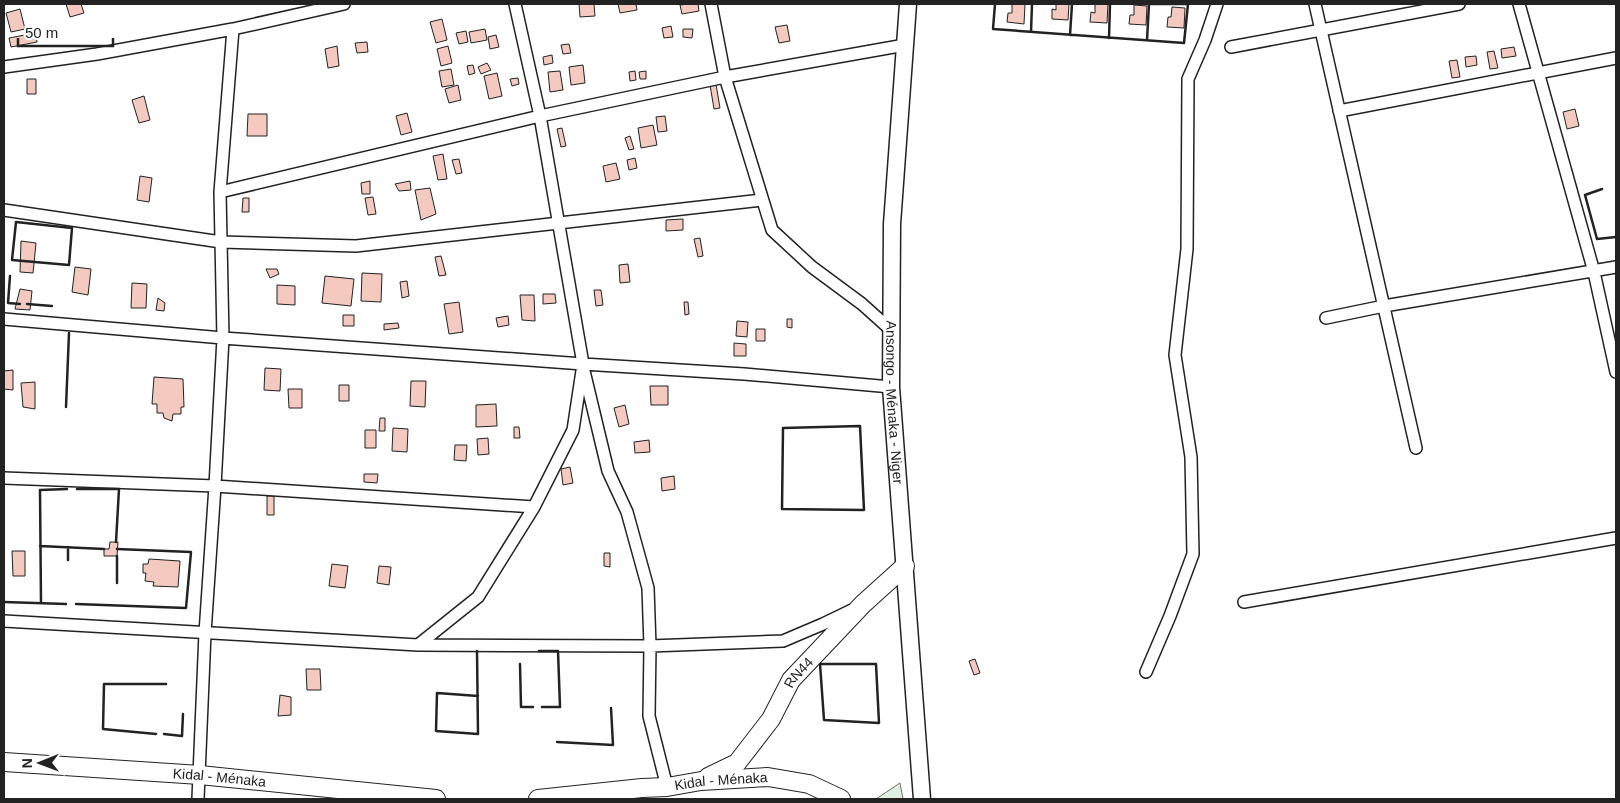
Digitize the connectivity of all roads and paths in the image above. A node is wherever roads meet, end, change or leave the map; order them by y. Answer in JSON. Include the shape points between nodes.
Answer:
{"nodes":[{"id":1,"x":344,"y":4,"type":"edge"},
{"id":2,"x":515,"y":4,"type":"edge"},
{"id":3,"x":711,"y":4,"type":"edge"},
{"id":4,"x":908,"y":4,"type":"edge"},
{"id":5,"x":1216,"y":4,"type":"edge"},
{"id":6,"x":1315,"y":4,"type":"edge"},
{"id":7,"x":1459,"y":4,"type":"edge"},
{"id":8,"x":1518,"y":4,"type":"edge"},
{"id":9,"x":290,"y":10,"type":"edge"},
{"id":10,"x":233,"y":29,"type":"junction"},
{"id":11,"x":1321,"y":30,"type":"junction"},
{"id":12,"x":905,"y":45,"type":"junction"},
{"id":13,"x":1231,"y":47,"type":"dead end"},
{"id":14,"x":1616,"y":58,"type":"edge"},
{"id":15,"x":4,"y":67,"type":"edge"},
{"id":16,"x":1538,"y":73,"type":"junction"},
{"id":17,"x":725,"y":77,"type":"junction"},
{"id":18,"x":1339,"y":111,"type":"junction"},
{"id":19,"x":540,"y":116,"type":"junction"},
{"id":20,"x":220,"y":192,"type":"junction"},
{"id":21,"x":762,"y":200,"type":"junction"},
{"id":22,"x":4,"y":210,"type":"edge"},
{"id":23,"x":558,"y":222,"type":"junction"},
{"id":24,"x":221,"y":242,"type":"junction"},
{"id":25,"x":1616,"y":268,"type":"edge"},
{"id":26,"x":1594,"y":272,"type":"junction"},
{"id":27,"x":1384,"y":306,"type":"junction"},
{"id":28,"x":1326,"y":318,"type":"dead end"},
{"id":29,"x":4,"y":319,"type":"edge"},
{"id":30,"x":892,"y":331,"type":"junction"},
{"id":31,"x":223,"y":338,"type":"junction"},
{"id":32,"x":583,"y":364,"type":"junction"},
{"id":33,"x":1616,"y":372,"type":"edge"},
{"id":34,"x":891,"y":387,"type":"junction"},
{"id":35,"x":1416,"y":448,"type":"dead end"},
{"id":36,"x":4,"y":478,"type":"edge"},
{"id":37,"x":215,"y":486,"type":"junction"},
{"id":38,"x":534,"y":508,"type":"junction"},
{"id":39,"x":1616,"y":538,"type":"edge"},
{"id":40,"x":905,"y":566,"type":"junction"},
{"id":41,"x":1244,"y":602,"type":"dead end"},
{"id":42,"x":863,"y":604,"type":"junction"},
{"id":43,"x":4,"y":621,"type":"edge"},
{"id":44,"x":205,"y":634,"type":"junction"},
{"id":45,"x":418,"y":645,"type":"junction"},
{"id":46,"x":650,"y":646,"type":"junction"},
{"id":47,"x":1146,"y":672,"type":"dead end"},
{"id":48,"x":4,"y":762,"type":"edge"},
{"id":49,"x":200,"y":775,"type":"junction"},
{"id":50,"x":701,"y":781,"type":"junction"},
{"id":51,"x":667,"y":786,"type":"junction"},
{"id":52,"x":198,"y":799,"type":"edge"},
{"id":53,"x":436,"y":799,"type":"edge"},
{"id":54,"x":538,"y":799,"type":"edge"},
{"id":55,"x":841,"y":799,"type":"edge"},
{"id":56,"x":922,"y":799,"type":"edge"}],
"edges":[{"from":1,"to":9,"type":"street"},
{"from":2,"to":19,"type":"street"},
{"from":3,"to":17,"type":"street"},
{"from":4,"to":12,"type":"main road","name":"Ansongo - Ménaka - Niger"},
{"from":5,"to":47,"type":"street","via":[[1206,40],[1188,80],[1187,249],[1175,355],[1191,457],[1192,554]]},
{"from":6,"to":11,"type":"street"},
{"from":7,"to":11,"type":"street"},
{"from":8,"to":16,"type":"street"},
{"from":9,"to":10,"type":"street"},
{"from":10,"to":15,"type":"street"},
{"from":10,"to":20,"type":"street"},
{"from":11,"to":13,"type":"street"},
{"from":11,"to":18,"type":"street"},
{"from":12,"to":17,"type":"street"},
{"from":12,"to":30,"type":"main road","name":"Ansongo - Ménaka - Niger","via":[[892,224]]},
{"from":14,"to":16,"type":"street"},
{"from":16,"to":18,"type":"street"},
{"from":16,"to":26,"type":"street"},
{"from":17,"to":19,"type":"street"},
{"from":17,"to":21,"type":"street"},
{"from":18,"to":27,"type":"street"},
{"from":19,"to":20,"type":"street"},
{"from":19,"to":23,"type":"street"},
{"from":20,"to":24,"type":"street"},
{"from":21,"to":23,"type":"street"},
{"from":21,"to":30,"type":"street","via":[[772,230],[812,267]]},
{"from":22,"to":24,"type":"street"},
{"from":23,"to":24,"type":"street","via":[[356,246]]},
{"from":23,"to":32,"type":"street"},
{"from":24,"to":31,"type":"street"},
{"from":25,"to":26,"type":"street"},
{"from":26,"to":27,"type":"street"},
{"from":26,"to":33,"type":"street"},
{"from":27,"to":28,"type":"street"},
{"from":27,"to":35,"type":"street"},
{"from":29,"to":31,"type":"street"},
{"from":30,"to":34,"type":"main road","name":"Ansongo - Ménaka - Niger"},
{"from":31,"to":32,"type":"street"},
{"from":31,"to":37,"type":"street"},
{"from":32,"to":34,"type":"street"},
{"from":32,"to":38,"type":"street","via":[[573,430]]},
{"from":32,"to":46,"type":"street","via":[[608,471],[627,512],[648,588]]},
{"from":34,"to":40,"type":"main road","name":"Ansongo - Ménaka - Niger"},
{"from":36,"to":37,"type":"street"},
{"from":37,"to":38,"type":"street"},
{"from":37,"to":44,"type":"street"},
{"from":38,"to":45,"type":"street","via":[[478,596]]},
{"from":39,"to":41,"type":"street"},
{"from":40,"to":42,"type":"main road","name":"RN44"},
{"from":40,"to":56,"type":"main road","name":"Ansongo - Ménaka - Niger"},
{"from":42,"to":46,"type":"street","via":[[783,641]]},
{"from":42,"to":50,"type":"main road","name":"RN44","via":[[791,680],[771,719],[737,762]]},
{"from":43,"to":44,"type":"street"},
{"from":44,"to":45,"type":"street"},
{"from":44,"to":49,"type":"street"},
{"from":45,"to":46,"type":"street"},
{"from":46,"to":51,"type":"street","via":[[650,716]]},
{"from":48,"to":49,"type":"main road","name":"Kidal - Ménaka"},
{"from":49,"to":52,"type":"street"},
{"from":49,"to":53,"type":"main road","name":"Kidal - Ménaka"},
{"from":50,"to":51,"type":"main road","name":"Kidal - Ménaka"},
{"from":50,"to":55,"type":"main road","name":"Kidal - Ménaka","via":[[768,777],[809,784]]},
{"from":51,"to":54,"type":"main road","name":"Kidal - Ménaka"}]}
